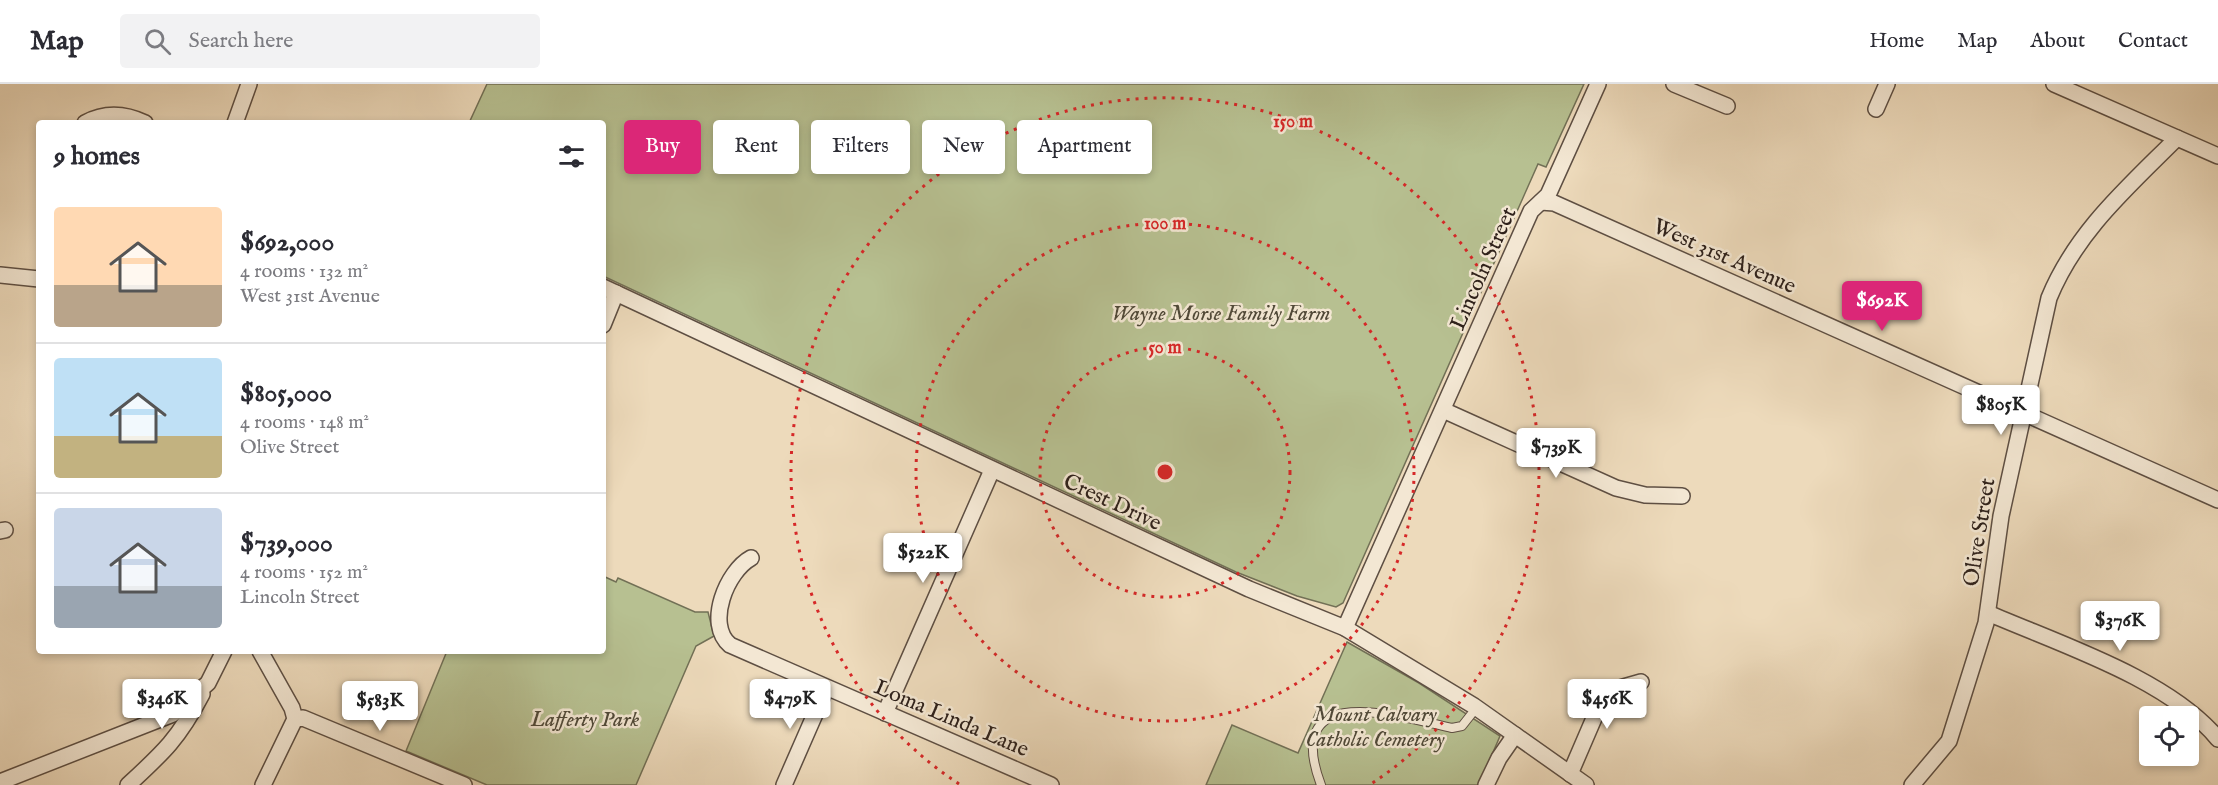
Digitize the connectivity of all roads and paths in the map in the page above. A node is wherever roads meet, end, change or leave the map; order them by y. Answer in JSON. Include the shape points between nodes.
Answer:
{"nodes":[{"id":1,"x":249,"y":84,"type":"edge"},
{"id":2,"x":1599,"y":84,"type":"edge"},
{"id":3,"x":1674,"y":84,"type":"edge"},
{"id":4,"x":1887,"y":84,"type":"edge"},
{"id":5,"x":2054,"y":84,"type":"edge"},
{"id":6,"x":1727,"y":106,"type":"dead end"},
{"id":7,"x":1876,"y":109,"type":"dead end"},
{"id":8,"x":92,"y":120,"type":"edge"},
{"id":9,"x":139,"y":120,"type":"edge"},
{"id":10,"x":235,"y":120,"type":"edge"},
{"id":11,"x":2177,"y":138,"type":"junction"},
{"id":12,"x":2218,"y":156,"type":"edge"},
{"id":13,"x":1541,"y":202,"type":"junction"},
{"id":14,"x":0,"y":275,"type":"edge"},
{"id":15,"x":36,"y":279,"type":"edge"},
{"id":16,"x":610,"y":290,"type":"edge"},
{"id":17,"x":606,"y":310,"type":"edge"},
{"id":18,"x":1443,"y":410,"type":"junction"},
{"id":19,"x":2024,"y":414,"type":"junction"},
{"id":20,"x":992,"y":470,"type":"junction"},
{"id":21,"x":1682,"y":496,"type":"dead end"},
{"id":22,"x":2218,"y":501,"type":"edge"},
{"id":23,"x":751,"y":558,"type":"dead end"},
{"id":24,"x":1988,"y":613,"type":"junction"},
{"id":25,"x":1345,"y":628,"type":"junction"},
{"id":26,"x":222,"y":654,"type":"edge"},
{"id":27,"x":262,"y":654,"type":"edge"},
{"id":28,"x":1641,"y":682,"type":"dead end"},
{"id":29,"x":208,"y":683,"type":"junction"},
{"id":30,"x":826,"y":689,"type":"junction"},
{"id":31,"x":1477,"y":707,"type":"junction"},
{"id":32,"x":885,"y":713,"type":"junction"},
{"id":33,"x":295,"y":719,"type":"junction"},
{"id":34,"x":1515,"y":735,"type":"junction"},
{"id":35,"x":2218,"y":739,"type":"edge"},
{"id":36,"x":1570,"y":774,"type":"junction"},
{"id":37,"x":0,"y":782,"type":"edge"},
{"id":38,"x":128,"y":785,"type":"edge"},
{"id":39,"x":263,"y":785,"type":"edge"},
{"id":40,"x":464,"y":785,"type":"edge"},
{"id":41,"x":784,"y":785,"type":"edge"},
{"id":42,"x":1052,"y":785,"type":"edge"},
{"id":43,"x":1321,"y":785,"type":"edge"},
{"id":44,"x":1486,"y":785,"type":"edge"},
{"id":45,"x":1586,"y":785,"type":"edge"},
{"id":46,"x":1912,"y":785,"type":"edge"}],
"edges":[{"from":1,"to":10,"type":"street"},
{"from":2,"to":13,"type":"street","name":"Lincoln Street","via":[[1548,195]]},
{"from":3,"to":6,"type":"street"},
{"from":4,"to":7,"type":"street"},
{"from":5,"to":11,"type":"street"},
{"from":8,"to":9,"type":"street","via":[[116,115]]},
{"from":11,"to":12,"type":"street"},
{"from":11,"to":19,"type":"street","name":"Olive Street","via":[[2096,220],[2058,276],[2049,298]]},
{"from":13,"to":18,"type":"street","name":"Lincoln Street","via":[[1531,211]]},
{"from":13,"to":19,"type":"street","name":"West 31st Avenue","via":[[1554,203]]},
{"from":14,"to":15,"type":"street"},
{"from":16,"to":17,"type":"street"},
{"from":16,"to":20,"type":"street","name":"Crest Drive"},
{"from":18,"to":21,"type":"street","via":[[1616,488],[1645,495]]},
{"from":18,"to":25,"type":"street","name":"Lincoln Street"},
{"from":19,"to":22,"type":"street","name":"West 31st Avenue"},
{"from":19,"to":24,"type":"street","name":"Olive Street","via":[[2001,516]]},
{"from":20,"to":25,"type":"street","name":"Crest Drive","via":[[1249,589]]},
{"from":20,"to":32,"type":"street"},
{"from":23,"to":30,"type":"street","name":"Loma Linda Lane","via":[[735,570],[719,609],[721,634],[737,649]]},
{"from":24,"to":35,"type":"street","via":[[2142,682],[2193,714]]},
{"from":24,"to":46,"type":"street","name":"Olive Street","via":[[1949,741]]},
{"from":25,"to":31,"type":"street","name":"Crest Drive"},
{"from":26,"to":29,"type":"street"},
{"from":27,"to":33,"type":"street"},
{"from":28,"to":36,"type":"street","via":[[1604,695]]},
{"from":29,"to":37,"type":"street","via":[[173,714]]},
{"from":29,"to":38,"type":"street","via":[[185,728]]},
{"from":30,"to":32,"type":"street","name":"Loma Linda Lane"},
{"from":30,"to":41,"type":"street"},
{"from":31,"to":34,"type":"street","name":"Crest Drive"},
{"from":31,"to":43,"type":"lane","via":[[1462,726],[1452,728],[1381,713],[1337,713],[1323,722],[1313,746],[1313,766]]},
{"from":32,"to":42,"type":"street","name":"Loma Linda Lane"},
{"from":33,"to":39,"type":"street"},
{"from":33,"to":40,"type":"street","via":[[303,718]]},
{"from":34,"to":36,"type":"street","name":"Crest Drive"},
{"from":34,"to":44,"type":"street"},
{"from":36,"to":45,"type":"street","name":"Crest Drive"}]}
